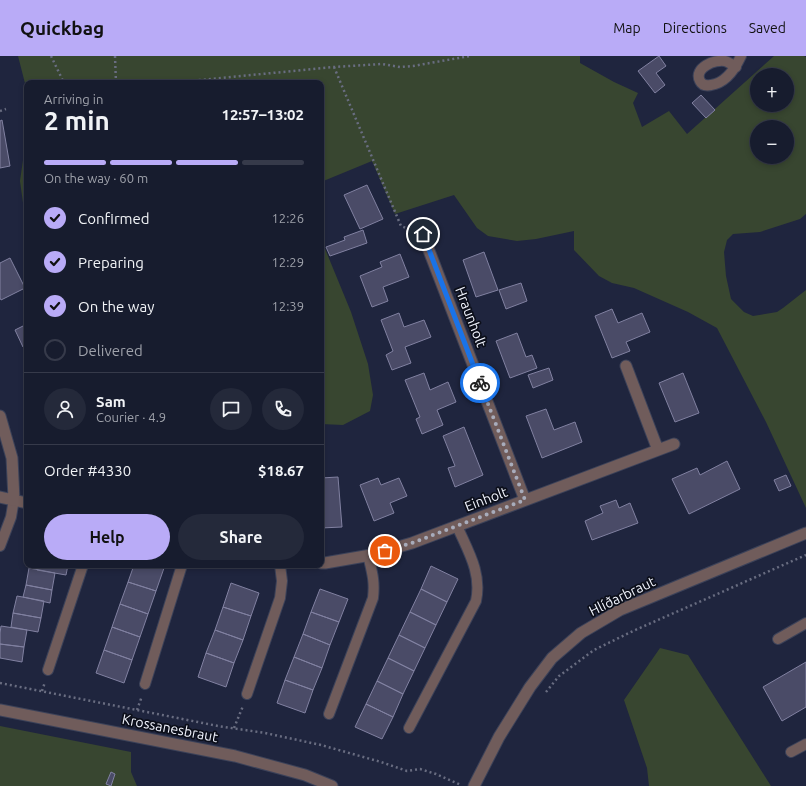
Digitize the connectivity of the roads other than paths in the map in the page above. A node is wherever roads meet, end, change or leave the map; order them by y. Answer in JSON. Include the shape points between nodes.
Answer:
{"nodes":[{"id":1,"x":741,"y":56,"type":"edge"},
{"id":2,"x":736,"y":67,"type":"dead end"},
{"id":3,"x":423,"y":234,"type":"road end"},
{"id":4,"x":626,"y":366,"type":"dead end"},
{"id":5,"x":0,"y":416,"type":"edge"},
{"id":6,"x":674,"y":444,"type":"dead end"},
{"id":7,"x":658,"y":450,"type":"junction"},
{"id":8,"x":0,"y":497,"type":"edge"},
{"id":9,"x":14,"y":499,"type":"junction"},
{"id":10,"x":525,"y":500,"type":"junction"},
{"id":11,"x":24,"y":502,"type":"edge"},
{"id":12,"x":457,"y":526,"type":"junction"},
{"id":13,"x":806,"y":533,"type":"edge"},
{"id":14,"x":0,"y":546,"type":"edge"},
{"id":15,"x":368,"y":555,"type":"junction"},
{"id":16,"x":324,"y":563,"type":"edge"},
{"id":17,"x":82,"y":568,"type":"edge"},
{"id":18,"x":181,"y":568,"type":"edge"},
{"id":19,"x":280,"y":568,"type":"edge"},
{"id":20,"x":806,"y":623,"type":"edge"},
{"id":21,"x":778,"y":639,"type":"dead end"},
{"id":22,"x":48,"y":670,"type":"dead end"},
{"id":23,"x":145,"y":684,"type":"dead end"},
{"id":24,"x":247,"y":694,"type":"road end"},
{"id":25,"x":0,"y":710,"type":"edge"},
{"id":26,"x":329,"y":714,"type":"dead end"},
{"id":27,"x":409,"y":728,"type":"dead end"},
{"id":28,"x":806,"y":744,"type":"edge"},
{"id":29,"x":791,"y":752,"type":"dead end"},
{"id":30,"x":332,"y":786,"type":"edge"},
{"id":31,"x":474,"y":786,"type":"edge"}],
"edges":[{"from":1,"to":2,"type":"lane"},
{"from":3,"to":10,"type":"street","name":"Hraunholt"},
{"from":4,"to":7,"type":"street"},
{"from":5,"to":9,"type":"street","via":[[12,458]]},
{"from":6,"to":7,"type":"street","name":"Einholt"},
{"from":7,"to":10,"type":"street","name":"Einholt"},
{"from":8,"to":9,"type":"street"},
{"from":9,"to":11,"type":"street"},
{"from":9,"to":14,"type":"lane","via":[[11,517]]},
{"from":10,"to":12,"type":"street","name":"Einholt"},
{"from":12,"to":15,"type":"street","name":"Einholt","via":[[412,543]]},
{"from":12,"to":27,"type":"lane","via":[[474,563],[479,590],[476,601]]},
{"from":13,"to":31,"type":"street","name":"Hlíðarbraut","via":[[620,610],[581,633],[552,658],[530,687],[499,737]]},
{"from":15,"to":16,"type":"street","name":"Einholt"},
{"from":15,"to":26,"type":"lane","via":[[374,577],[373,598]]},
{"from":17,"to":22,"type":"lane"},
{"from":18,"to":23,"type":"lane"},
{"from":19,"to":24,"type":"lane","via":[[280,598]]},
{"from":20,"to":21,"type":"lane"},
{"from":25,"to":30,"type":"street","name":"Krossanesbraut","via":[[235,756],[305,775]]},
{"from":28,"to":29,"type":"lane"}]}
